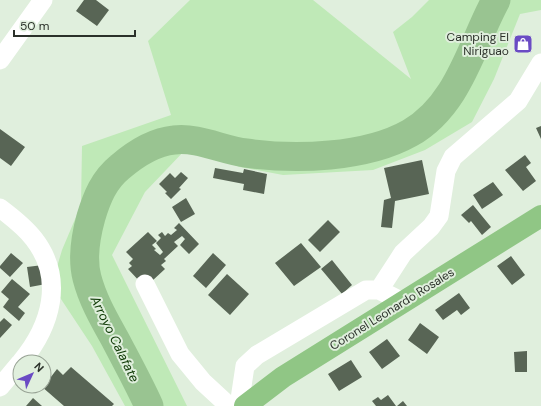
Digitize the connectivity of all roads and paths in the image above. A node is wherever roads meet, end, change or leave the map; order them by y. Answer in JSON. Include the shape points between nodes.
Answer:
{"nodes":[{"id":1,"x":43,"y":0,"type":"edge"},
{"id":2,"x":0,"y":60,"type":"edge"},
{"id":3,"x":541,"y":63,"type":"edge"},
{"id":4,"x":0,"y":208,"type":"edge"},
{"id":5,"x":541,"y":216,"type":"edge"},
{"id":6,"x":145,"y":284,"type":"dead end"},
{"id":7,"x":378,"y":290,"type":"junction"},
{"id":8,"x":403,"y":302,"type":"junction"},
{"id":9,"x":28,"y":354,"type":"edge"},
{"id":10,"x":12,"y":373,"type":"edge"},
{"id":11,"x":0,"y":387,"type":"edge"},
{"id":12,"x":229,"y":406,"type":"edge"},
{"id":13,"x":238,"y":406,"type":"edge"},
{"id":14,"x":245,"y":406,"type":"edge"}],
"edges":[{"from":1,"to":2,"type":"street"},
{"from":3,"to":7,"type":"street","via":[[518,101],[453,157],[446,171],[439,216],[403,253]]},
{"from":4,"to":9,"type":"street","via":[[34,238],[44,254],[49,269],[51,285],[48,317],[41,336]]},
{"from":5,"to":8,"type":"main road","name":"Coronel Leonardo Rosales"},
{"from":6,"to":12,"type":"street","via":[[180,354],[203,382]]},
{"from":7,"to":8,"type":"street"},
{"from":7,"to":13,"type":"street","via":[[366,290],[257,355],[246,366]]},
{"from":8,"to":14,"type":"main road","name":"Coronel Leonardo Rosales","via":[[283,377]]},
{"from":10,"to":11,"type":"street"}]}
